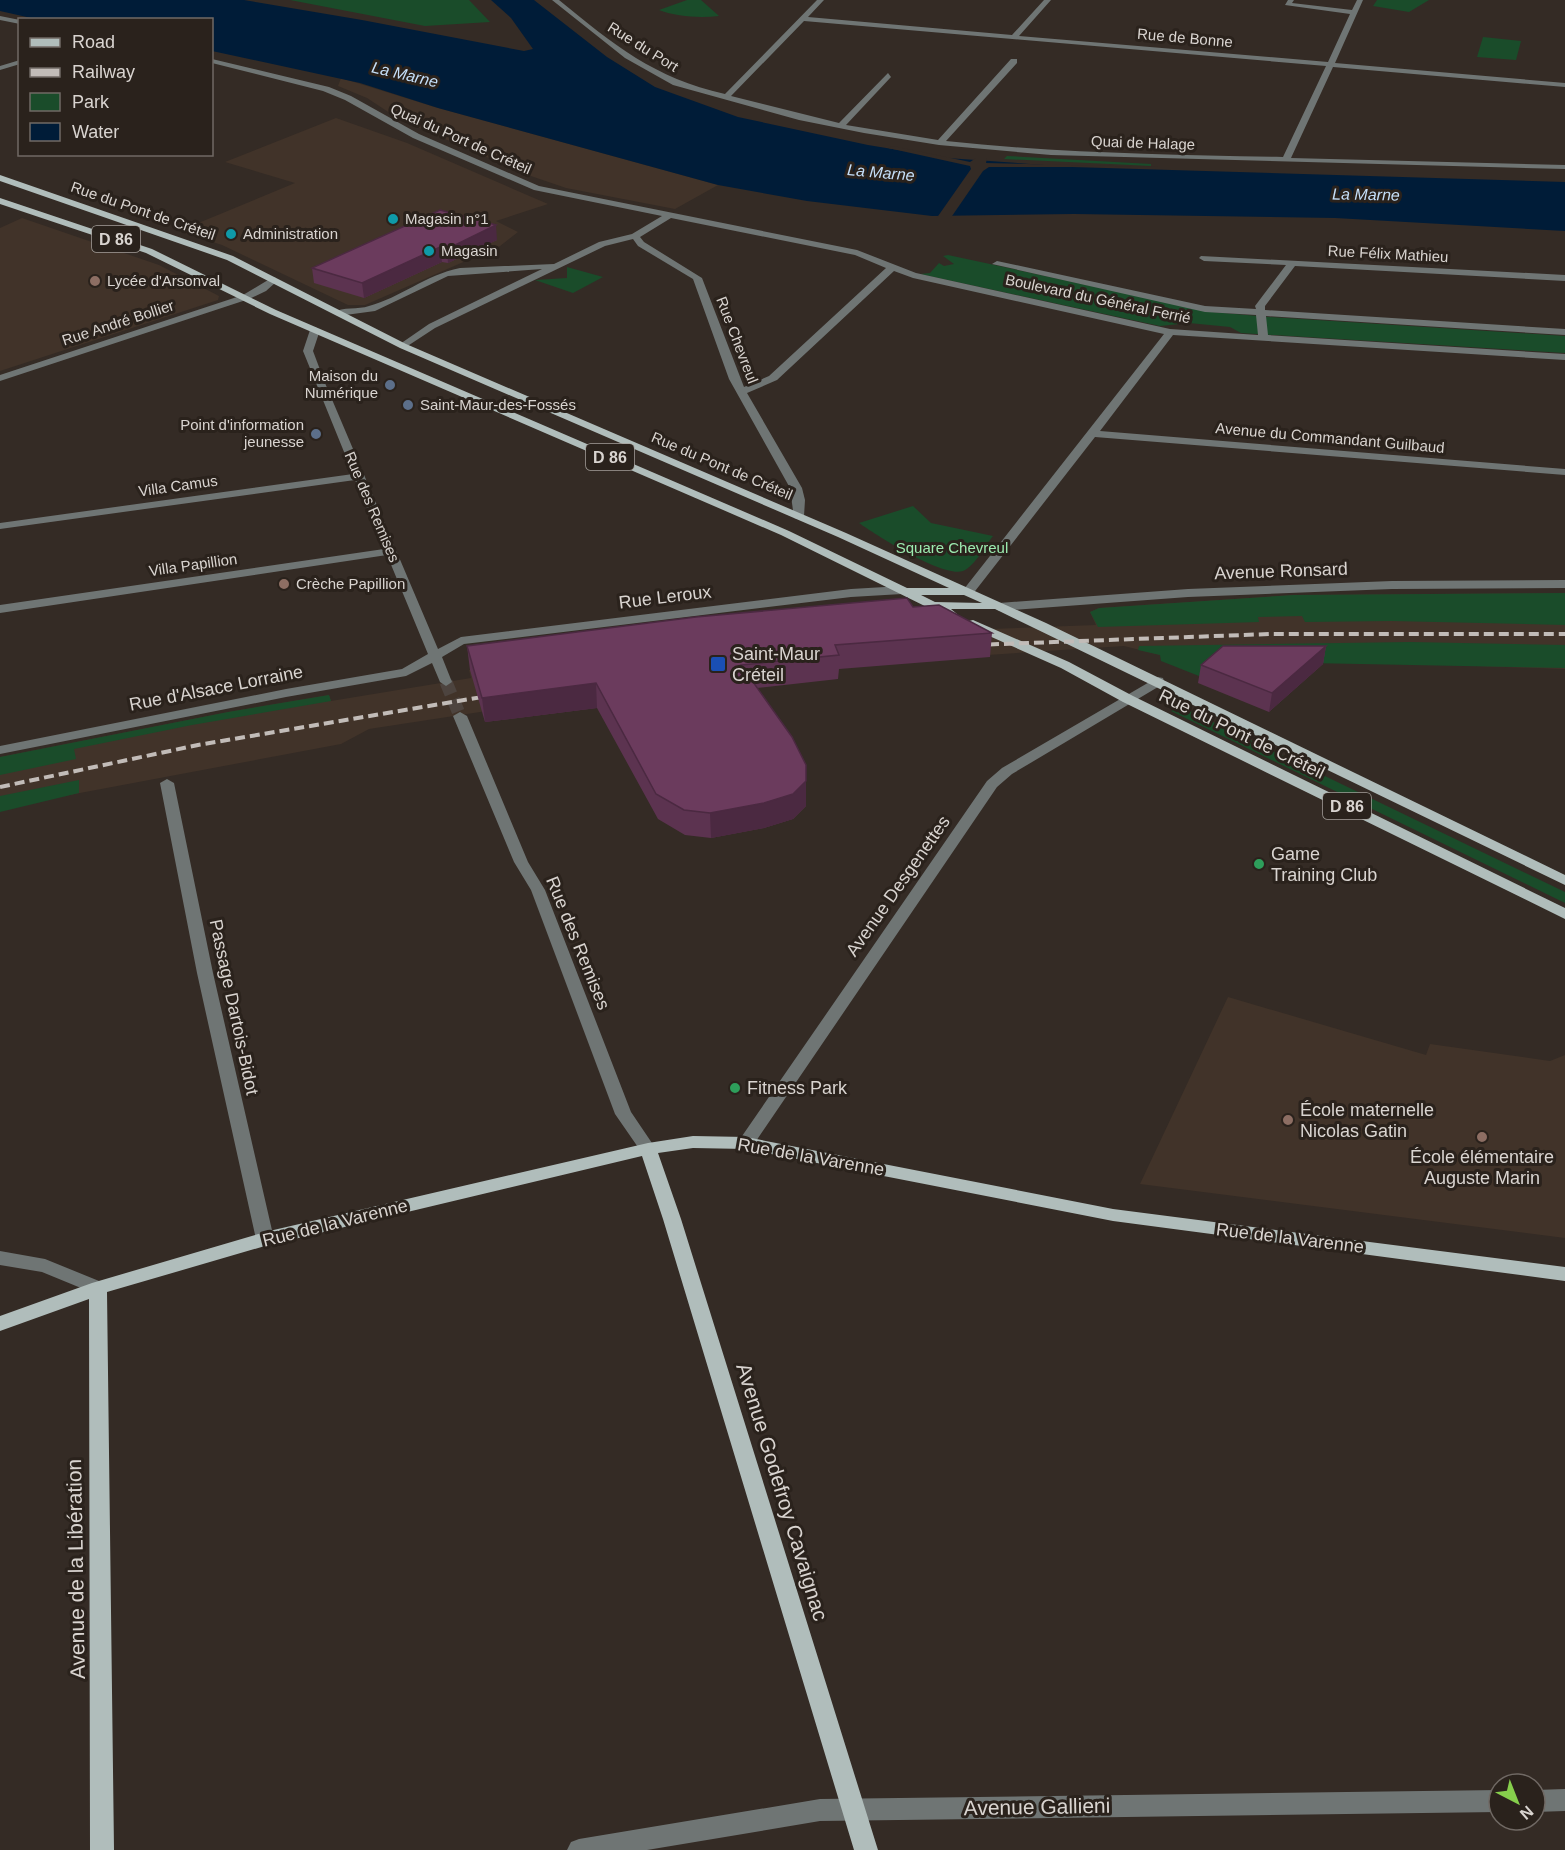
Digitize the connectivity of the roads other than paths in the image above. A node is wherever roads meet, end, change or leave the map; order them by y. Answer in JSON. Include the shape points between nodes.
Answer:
{"nodes":[{"id":1,"x":555,"y":0,"type":"edge"},
{"id":2,"x":821,"y":0,"type":"edge"},
{"id":3,"x":1048,"y":0,"type":"edge"},
{"id":4,"x":1291,"y":0,"type":"edge"},
{"id":5,"x":1360,"y":0,"type":"edge"},
{"id":6,"x":1353,"y":12,"type":"junction"},
{"id":7,"x":0,"y":18,"type":"edge"},
{"id":8,"x":802,"y":19,"type":"junction"},
{"id":9,"x":18,"y":22,"type":"edge"},
{"id":10,"x":1014,"y":37,"type":"junction"},
{"id":11,"x":1014,"y":61,"type":"dead end"},
{"id":12,"x":213,"y":62,"type":"edge"},
{"id":13,"x":18,"y":63,"type":"edge"},
{"id":14,"x":1329,"y":64,"type":"junction"},
{"id":15,"x":0,"y":68,"type":"edge"},
{"id":16,"x":888,"y":75,"type":"dead end"},
{"id":17,"x":1565,"y":85,"type":"edge"},
{"id":18,"x":727,"y":96,"type":"junction"},
{"id":19,"x":840,"y":127,"type":"junction"},
{"id":20,"x":939,"y":143,"type":"junction"},
{"id":21,"x":1286,"y":160,"type":"junction"},
{"id":22,"x":1565,"y":167,"type":"edge"},
{"id":23,"x":0,"y":178,"type":"edge"},
{"id":24,"x":0,"y":201,"type":"edge"},
{"id":25,"x":671,"y":214,"type":"junction"},
{"id":26,"x":635,"y":236,"type":"junction"},
{"id":27,"x":1204,"y":258,"type":"dead end"},
{"id":28,"x":1292,"y":263,"type":"junction"},
{"id":29,"x":997,"y":264,"type":"dead end"},
{"id":30,"x":558,"y":266,"type":"junction"},
{"id":31,"x":892,"y":267,"type":"junction"},
{"id":32,"x":1565,"y":278,"type":"edge"},
{"id":33,"x":273,"y":280,"type":"junction"},
{"id":34,"x":246,"y":297,"type":"junction"},
{"id":35,"x":338,"y":313,"type":"junction"},
{"id":36,"x":1261,"y":314,"type":"junction"},
{"id":37,"x":315,"y":330,"type":"junction"},
{"id":38,"x":1170,"y":332,"type":"junction"},
{"id":39,"x":1565,"y":332,"type":"edge"},
{"id":40,"x":1263,"y":337,"type":"junction"},
{"id":41,"x":403,"y":346,"type":"junction"},
{"id":42,"x":1565,"y":357,"type":"edge"},
{"id":43,"x":0,"y":378,"type":"edge"},
{"id":44,"x":741,"y":392,"type":"junction"},
{"id":45,"x":1092,"y":434,"type":"junction"},
{"id":46,"x":1565,"y":472,"type":"edge"},
{"id":47,"x":359,"y":476,"type":"junction"},
{"id":48,"x":798,"y":516,"type":"junction"},
{"id":49,"x":0,"y":526,"type":"edge"},
{"id":50,"x":391,"y":551,"type":"junction"},
{"id":51,"x":894,"y":559,"type":"junction"},
{"id":52,"x":868,"y":574,"type":"junction"},
{"id":53,"x":1565,"y":584,"type":"edge"},
{"id":54,"x":902,"y":590,"type":"junction"},
{"id":55,"x":968,"y":592,"type":"junction"},
{"id":56,"x":931,"y":604,"type":"junction"},
{"id":57,"x":999,"y":607,"type":"junction"},
{"id":58,"x":0,"y":609,"type":"edge"},
{"id":59,"x":436,"y":655,"type":"junction"},
{"id":60,"x":1158,"y":681,"type":"junction"},
{"id":61,"x":446,"y":682,"type":"tunnel mouth"},
{"id":62,"x":1128,"y":699,"type":"junction"},
{"id":63,"x":460,"y":716,"type":"tunnel mouth"},
{"id":64,"x":0,"y":750,"type":"edge"},
{"id":65,"x":167,"y":783,"type":"dead end"},
{"id":66,"x":1565,"y":881,"type":"edge"},
{"id":67,"x":1565,"y":914,"type":"edge"},
{"id":68,"x":746,"y":1143,"type":"junction"},
{"id":69,"x":648,"y":1149,"type":"junction"},
{"id":70,"x":265,"y":1239,"type":"junction"},
{"id":71,"x":0,"y":1258,"type":"edge"},
{"id":72,"x":1565,"y":1274,"type":"edge"},
{"id":73,"x":98,"y":1288,"type":"junction"},
{"id":74,"x":0,"y":1324,"type":"edge"},
{"id":75,"x":1565,"y":1800,"type":"edge"},
{"id":76,"x":1487,"y":1801,"type":"edge"},
{"id":77,"x":1547,"y":1801,"type":"edge"},
{"id":78,"x":854,"y":1810,"type":"junction"},
{"id":79,"x":102,"y":1850,"type":"edge"},
{"id":80,"x":579,"y":1850,"type":"edge"},
{"id":81,"x":866,"y":1850,"type":"edge"}],
"edges":[{"from":1,"to":18,"type":"street","name":"Rue du Port","via":[[646,68],[706,94]]},
{"from":2,"to":8,"type":"street"},
{"from":3,"to":10,"type":"street"},
{"from":4,"to":6,"type":"street","via":[[1288,5]]},
{"from":5,"to":6,"type":"street"},
{"from":6,"to":14,"type":"street"},
{"from":7,"to":9,"type":"street"},
{"from":8,"to":10,"type":"street","name":"Rue de Bonne"},
{"from":8,"to":18,"type":"street"},
{"from":10,"to":14,"type":"street","name":"Rue de Bonne"},
{"from":11,"to":20,"type":"street"},
{"from":12,"to":25,"type":"street","name":"Quai du Port de Créteil","via":[[326,89],[416,136],[537,188]]},
{"from":13,"to":15,"type":"street"},
{"from":14,"to":17,"type":"street","name":"Rue de Bonne"},
{"from":14,"to":21,"type":"street"},
{"from":16,"to":19,"type":"street"},
{"from":18,"to":19,"type":"street","name":"Quai de Halage"},
{"from":19,"to":20,"type":"street","name":"Quai de Halage"},
{"from":20,"to":21,"type":"street","name":"Quai de Halage","via":[[1090,155]]},
{"from":21,"to":22,"type":"street","name":"Quai de Halage"},
{"from":23,"to":33,"type":"main road","name":"Rue du Pont de Créteil","number":"D 86","via":[[230,258]]},
{"from":24,"to":34,"type":"main road","name":"Rue du Pont de Créteil","number":"D 86","via":[[149,251]]},
{"from":25,"to":26,"type":"street"},
{"from":25,"to":31,"type":"street","name":"Boulevard du Général Ferrié","via":[[857,253]]},
{"from":26,"to":30,"type":"street","via":[[602,244]]},
{"from":26,"to":44,"type":"street","name":"Rue Chevreul","via":[[641,244],[697,278]]},
{"from":27,"to":28,"type":"street","name":"Rue Félix Mathieu"},
{"from":28,"to":32,"type":"street","name":"Rue Félix Mathieu"},
{"from":28,"to":36,"type":"street","via":[[1260,306]]},
{"from":29,"to":36,"type":"street","name":"Boulevard du Général Ferrié","via":[[1205,309]]},
{"from":30,"to":35,"type":"street","via":[[453,272],[372,309]]},
{"from":30,"to":41,"type":"street","via":[[432,326]]},
{"from":31,"to":38,"type":"street","name":"Boulevard du Général Ferrié","via":[[913,275]]},
{"from":31,"to":44,"type":"street","via":[[773,378]]},
{"from":33,"to":34,"type":"street"},
{"from":33,"to":35,"type":"main road","name":"Rue du Pont de Créteil","number":"D 86"},
{"from":34,"to":37,"type":"main road","name":"Rue du Pont de Créteil","number":"D 86"},
{"from":34,"to":43,"type":"street","name":"Rue André Bollier"},
{"from":35,"to":41,"type":"main road","name":"Rue du Pont de Créteil","number":"D 86"},
{"from":36,"to":39,"type":"street","name":"Boulevard du Général Ferrié"},
{"from":36,"to":40,"type":"street"},
{"from":37,"to":47,"type":"street","name":"Rue des Remises","via":[[308,351]]},
{"from":37,"to":52,"type":"main road","name":"Rue du Pont de Créteil","number":"D 86","via":[[775,529]]},
{"from":38,"to":40,"type":"street","name":"Boulevard du Général Ferrié"},
{"from":38,"to":45,"type":"street"},
{"from":40,"to":42,"type":"street","name":"Boulevard du Général Ferrié"},
{"from":41,"to":48,"type":"main road","name":"Rue du Pont de Créteil","number":"D 86"},
{"from":44,"to":48,"type":"street","name":"Rue Chevreul","via":[[796,488]]},
{"from":45,"to":46,"type":"street","name":"Avenue du Commandant Guilbaud"},
{"from":45,"to":55,"type":"street"},
{"from":47,"to":49,"type":"street","name":"Villa Camus"},
{"from":47,"to":50,"type":"street","name":"Rue des Remises"},
{"from":48,"to":51,"type":"main road","name":"Rue du Pont de Créteil","number":"D 86"},
{"from":50,"to":58,"type":"street","name":"Villa Papillion"},
{"from":50,"to":59,"type":"street","name":"Rue des Remises"},
{"from":51,"to":52,"type":"main road","via":[[890,568]]},
{"from":51,"to":55,"type":"main road","name":"Rue du Pont de Créteil","number":"D 86"},
{"from":52,"to":54,"type":"main road","name":"Rue du Pont de Créteil","number":"D 86"},
{"from":53,"to":57,"type":"street","name":"Avenue Ronsard","via":[[1380,585],[1188,593]]},
{"from":54,"to":55,"type":"main road"},
{"from":54,"to":56,"type":"main road","name":"Rue du Pont de Créteil","number":"D 86"},
{"from":54,"to":59,"type":"street","name":"Rue Leroux","via":[[491,636],[462,641]]},
{"from":55,"to":57,"type":"main road","name":"Rue du Pont de Créteil","number":"D 86"},
{"from":56,"to":57,"type":"main road"},
{"from":56,"to":62,"type":"main road","name":"Rue du Pont de Créteil","number":"D 86","via":[[1065,664]]},
{"from":57,"to":60,"type":"main road","name":"Rue du Pont de Créteil","number":"D 86"},
{"from":59,"to":61,"type":"street","name":"Rue des Remises"},
{"from":59,"to":64,"type":"street","name":"Rue d'Alsace Lorraine","via":[[406,672]]},
{"from":60,"to":62,"type":"street","name":"Rue du Pont de Créteil"},
{"from":60,"to":66,"type":"main road","name":"Rue du Pont de Créteil","number":"D 86"},
{"from":62,"to":67,"type":"main road","name":"Rue du Pont de Créteil","number":"D 86"},
{"from":62,"to":68,"type":"street","name":"Avenue Desgenettes","via":[[1007,771],[992,784]]},
{"from":63,"to":69,"type":"street","name":"Rue des Remises","via":[[521,862],[538,890],[623,1114]]},
{"from":65,"to":70,"type":"street","name":"Passage Dartois-Bidot"},
{"from":68,"to":69,"type":"main road","name":"Rue de la Varenne","via":[[693,1142]]},
{"from":68,"to":72,"type":"main road","name":"Rue de la Varenne","via":[[1113,1215]]},
{"from":69,"to":70,"type":"main road","name":"Rue de la Varenne"},
{"from":69,"to":78,"type":"main road","name":"Avenue Godefroy Cavaignac"},
{"from":70,"to":73,"type":"main road","name":"Rue de la Varenne"},
{"from":71,"to":73,"type":"street","via":[[45,1266]]},
{"from":73,"to":74,"type":"main road","name":"Rue de la Varenne"},
{"from":73,"to":79,"type":"main road","name":"Avenue de la Libération"},
{"from":75,"to":77,"type":"street"},
{"from":76,"to":78,"type":"street","name":"Avenue Gallieni"},
{"from":78,"to":80,"type":"street","name":"Avenue Gallieni","via":[[820,1810]]},
{"from":78,"to":81,"type":"main road","name":"Avenue Godefroy Cavaignac"}]}
